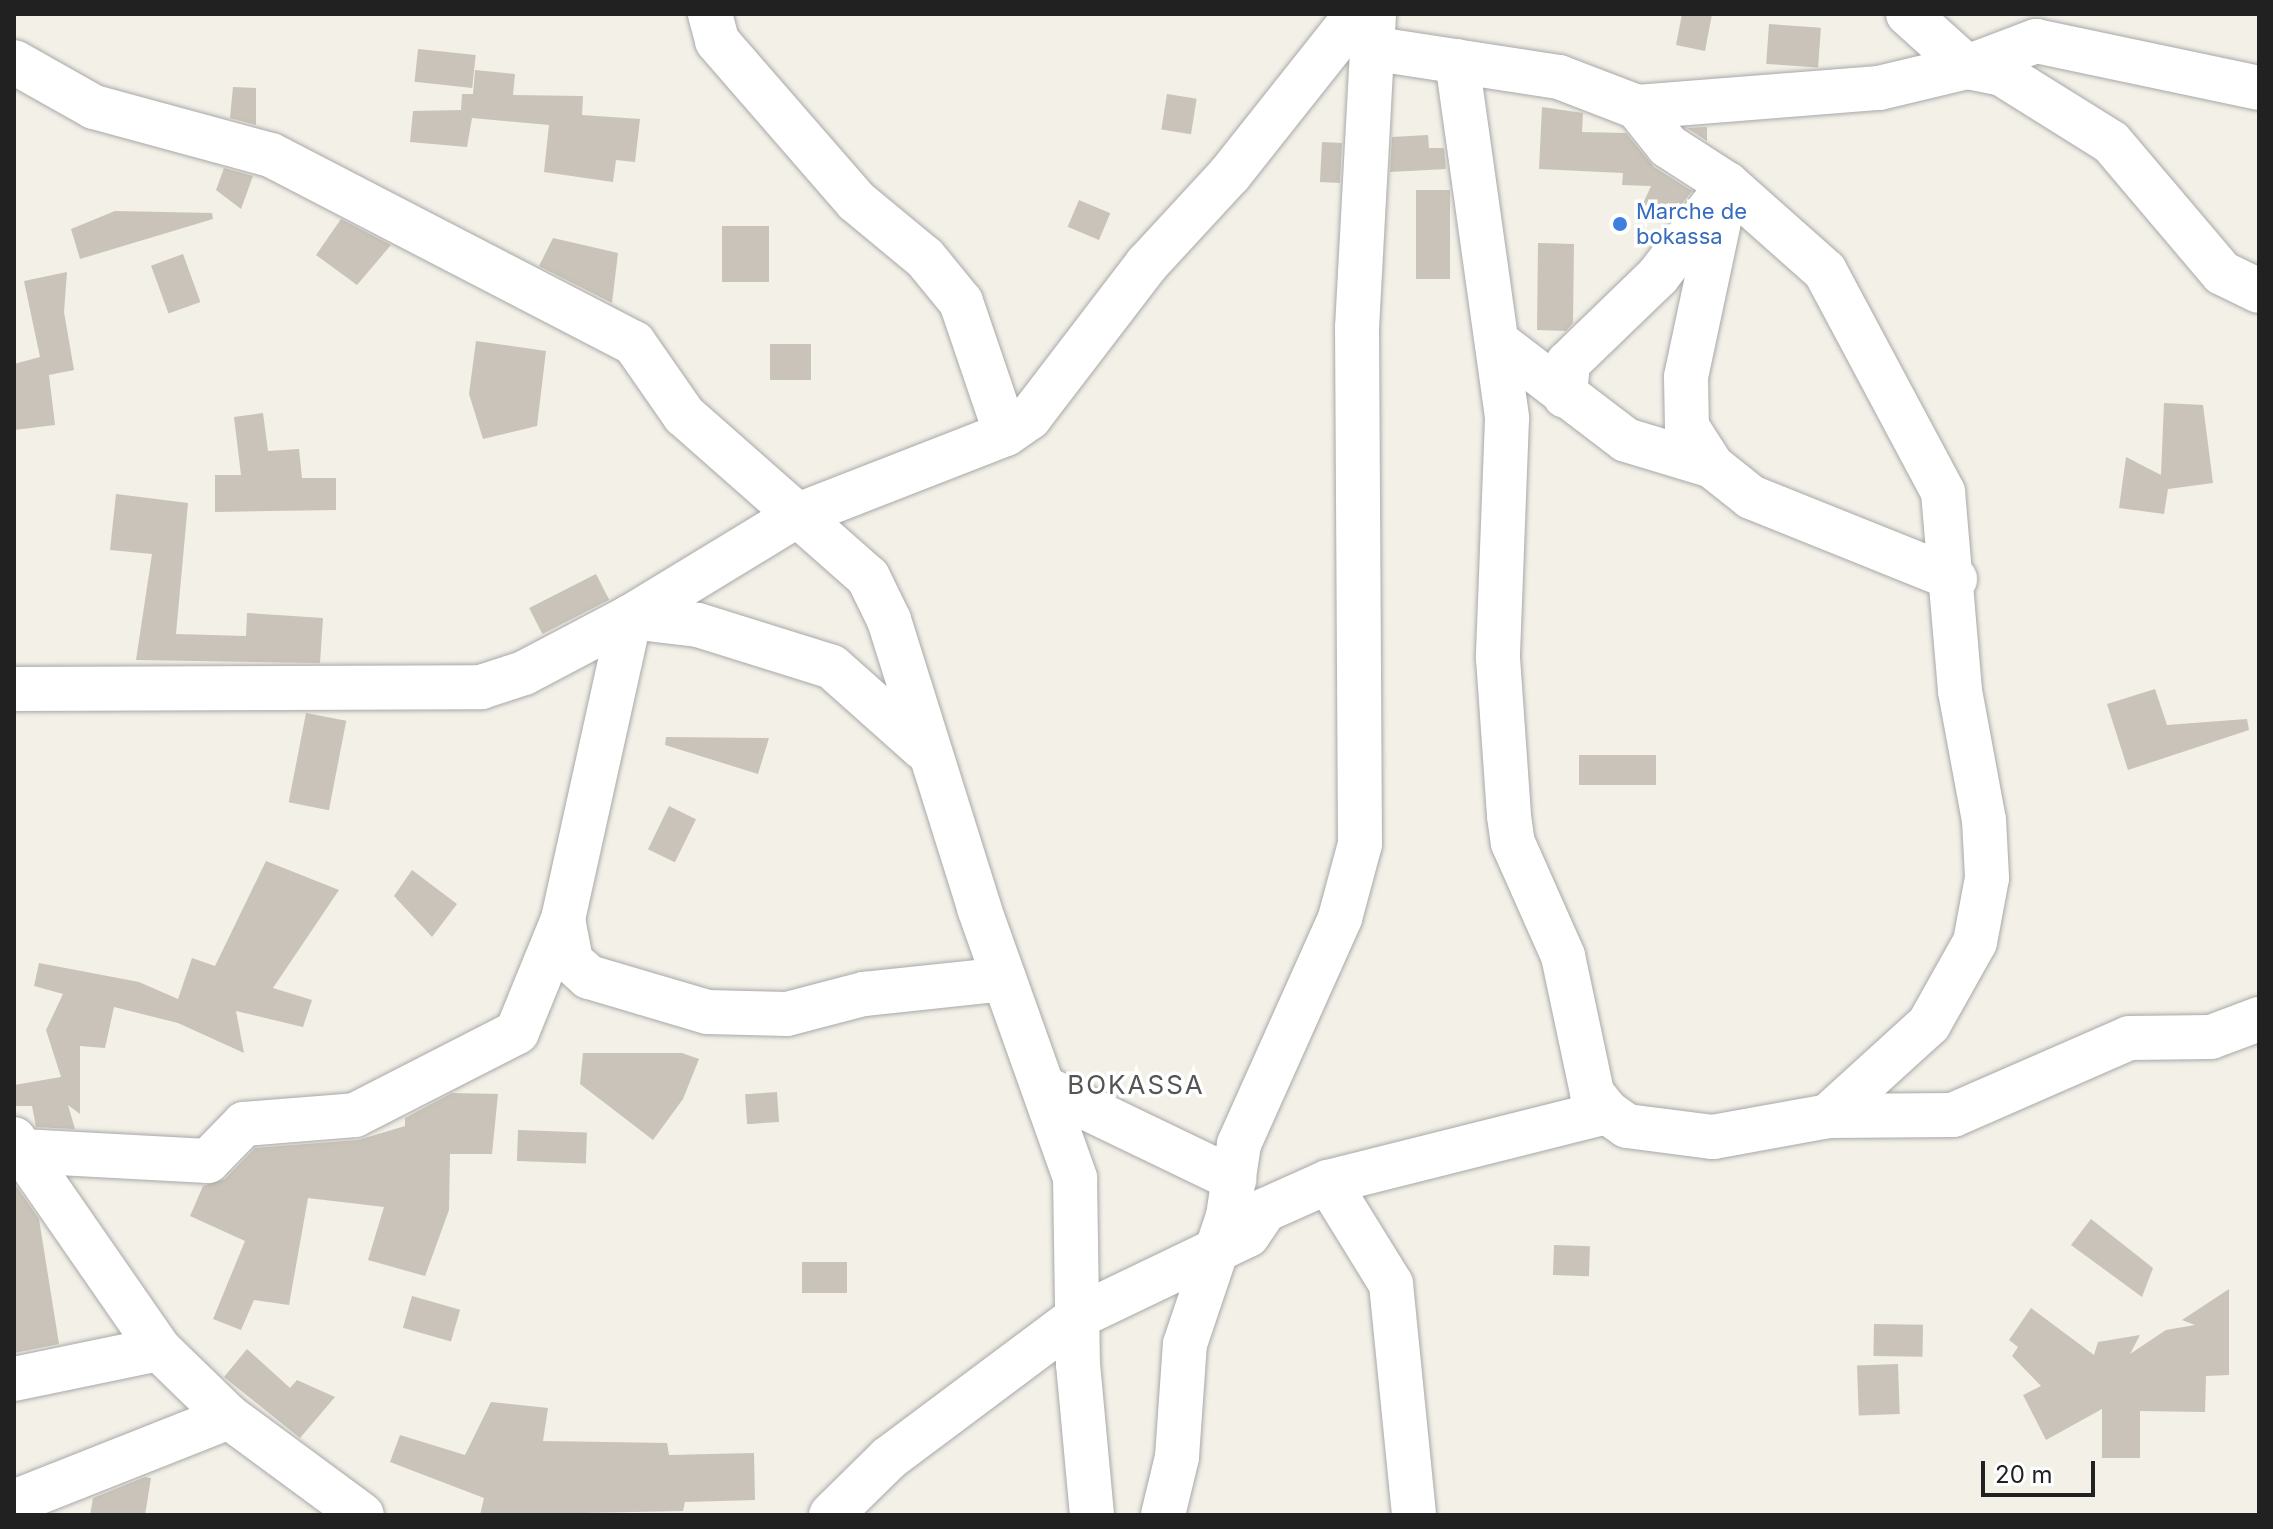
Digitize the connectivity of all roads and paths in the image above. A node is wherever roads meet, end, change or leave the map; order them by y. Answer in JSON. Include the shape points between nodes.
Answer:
{"nodes":[{"id":1,"x":710,"y":14,"type":"edge"},
{"id":2,"x":1908,"y":14,"type":"edge"},
{"id":3,"x":1367,"y":25,"type":"edge"},
{"id":4,"x":1457,"y":61,"type":"junction"},
{"id":5,"x":14,"y":62,"type":"edge"},
{"id":6,"x":1967,"y":67,"type":"junction"},
{"id":7,"x":2259,"y":88,"type":"edge"},
{"id":8,"x":1637,"y":107,"type":"junction"},
{"id":9,"x":1727,"y":184,"type":"junction"},
{"id":10,"x":2259,"y":291,"type":"edge"},
{"id":11,"x":1500,"y":344,"type":"junction"},
{"id":12,"x":1565,"y":396,"type":"junction"},
{"id":13,"x":1006,"y":434,"type":"junction"},
{"id":14,"x":1712,"y":466,"type":"junction"},
{"id":15,"x":798,"y":515,"type":"junction"},
{"id":16,"x":1955,"y":579,"type":"junction"},
{"id":17,"x":630,"y":617,"type":"junction"},
{"id":18,"x":14,"y":689,"type":"edge"},
{"id":19,"x":928,"y":752,"type":"junction"},
{"id":20,"x":563,"y":919,"type":"junction"},
{"id":21,"x":1004,"y":979,"type":"junction"},
{"id":22,"x":611,"y":987,"type":"junction"},
{"id":23,"x":530,"y":1012,"type":"junction"},
{"id":24,"x":2259,"y":1019,"type":"edge"},
{"id":25,"x":1047,"y":1089,"type":"junction"},
{"id":26,"x":1607,"y":1112,"type":"junction"},
{"id":27,"x":1828,"y":1116,"type":"junction"},
{"id":28,"x":17,"y":1147,"type":"edge"},
{"id":29,"x":1234,"y":1179,"type":"junction"},
{"id":30,"x":1328,"y":1182,"type":"junction"},
{"id":31,"x":1219,"y":1244,"type":"junction"},
{"id":32,"x":1079,"y":1316,"type":"junction"},
{"id":33,"x":159,"y":1349,"type":"junction"},
{"id":34,"x":14,"y":1379,"type":"edge"},
{"id":35,"x":229,"y":1417,"type":"junction"},
{"id":36,"x":14,"y":1502,"type":"edge"},
{"id":37,"x":362,"y":1515,"type":"edge"},
{"id":38,"x":831,"y":1515,"type":"edge"},
{"id":39,"x":1092,"y":1515,"type":"edge"},
{"id":40,"x":1163,"y":1515,"type":"edge"},
{"id":41,"x":1414,"y":1515,"type":"edge"}],
"edges":[{"from":1,"to":13,"type":"street","via":[[717,41],[856,201],[925,258],[961,302]]},
{"from":2,"to":6,"type":"street"},
{"from":3,"to":4,"type":"street"},
{"from":3,"to":13,"type":"street","via":[[1147,264],[1030,417]]},
{"from":3,"to":29,"type":"street","via":[[1357,328],[1360,844],[1354,883],[1239,1144]]},
{"from":4,"to":8,"type":"street","via":[[1559,77]]},
{"from":4,"to":11,"type":"street"},
{"from":5,"to":15,"type":"street","via":[[94,107],[271,155],[573,307],[634,343],[684,415]]},
{"from":6,"to":7,"type":"street","via":[[2036,41]]},
{"from":6,"to":8,"type":"street","via":[[1879,88]]},
{"from":6,"to":10,"type":"street","via":[[2002,74],[2099,133],[2222,273]]},
{"from":8,"to":9,"type":"street","via":[[1668,146]]},
{"from":9,"to":12,"type":"street","via":[[1658,276],[1568,363]]},
{"from":9,"to":14,"type":"street","via":[[1686,377],[1687,427]]},
{"from":9,"to":16,"type":"street","via":[[1825,271],[1943,492]]},
{"from":11,"to":12,"type":"street"},
{"from":11,"to":26,"type":"street","via":[[1507,419],[1498,658],[1509,816],[1513,843],[1563,956],[1592,1093]]},
{"from":12,"to":14,"type":"street","via":[[1626,440]]},
{"from":13,"to":15,"type":"street"},
{"from":14,"to":16,"type":"street","via":[[1751,497]]},
{"from":15,"to":17,"type":"street"},
{"from":15,"to":19,"type":"street","via":[[825,534],[880,598]]},
{"from":16,"to":27,"type":"street","via":[[1960,691],[1984,820],[1987,878],[1975,942],[1929,1024]]},
{"from":17,"to":18,"type":"street","via":[[481,687]]},
{"from":17,"to":19,"type":"street","via":[[698,625],[832,667]]},
{"from":17,"to":20,"type":"street"},
{"from":19,"to":21,"type":"street"},
{"from":20,"to":22,"type":"street","via":[[571,961]]},
{"from":20,"to":23,"type":"street"},
{"from":21,"to":22,"type":"street","via":[[864,994],[787,1014],[707,1012]]},
{"from":21,"to":25,"type":"street"},
{"from":22,"to":23,"type":"street"},
{"from":23,"to":28,"type":"street","via":[[517,1032],[355,1115],[244,1124],[208,1161]]},
{"from":24,"to":27,"type":"street","via":[[2211,1037],[2129,1038],[1977,1111]]},
{"from":25,"to":29,"type":"street"},
{"from":25,"to":32,"type":"street","via":[[1075,1178]]},
{"from":26,"to":27,"type":"street","via":[[1627,1126],[1713,1137]]},
{"from":26,"to":30,"type":"street"},
{"from":28,"to":33,"type":"street"},
{"from":29,"to":31,"type":"street"},
{"from":30,"to":31,"type":"street","via":[[1265,1210],[1248,1235]]},
{"from":30,"to":41,"type":"street","via":[[1391,1284]]},
{"from":31,"to":32,"type":"street"},
{"from":31,"to":40,"type":"street","via":[[1185,1344],[1177,1457]]},
{"from":32,"to":38,"type":"street","via":[[889,1458]]},
{"from":32,"to":39,"type":"street"},
{"from":33,"to":34,"type":"street"},
{"from":33,"to":35,"type":"street"},
{"from":35,"to":36,"type":"street"},
{"from":35,"to":37,"type":"street"}]}
